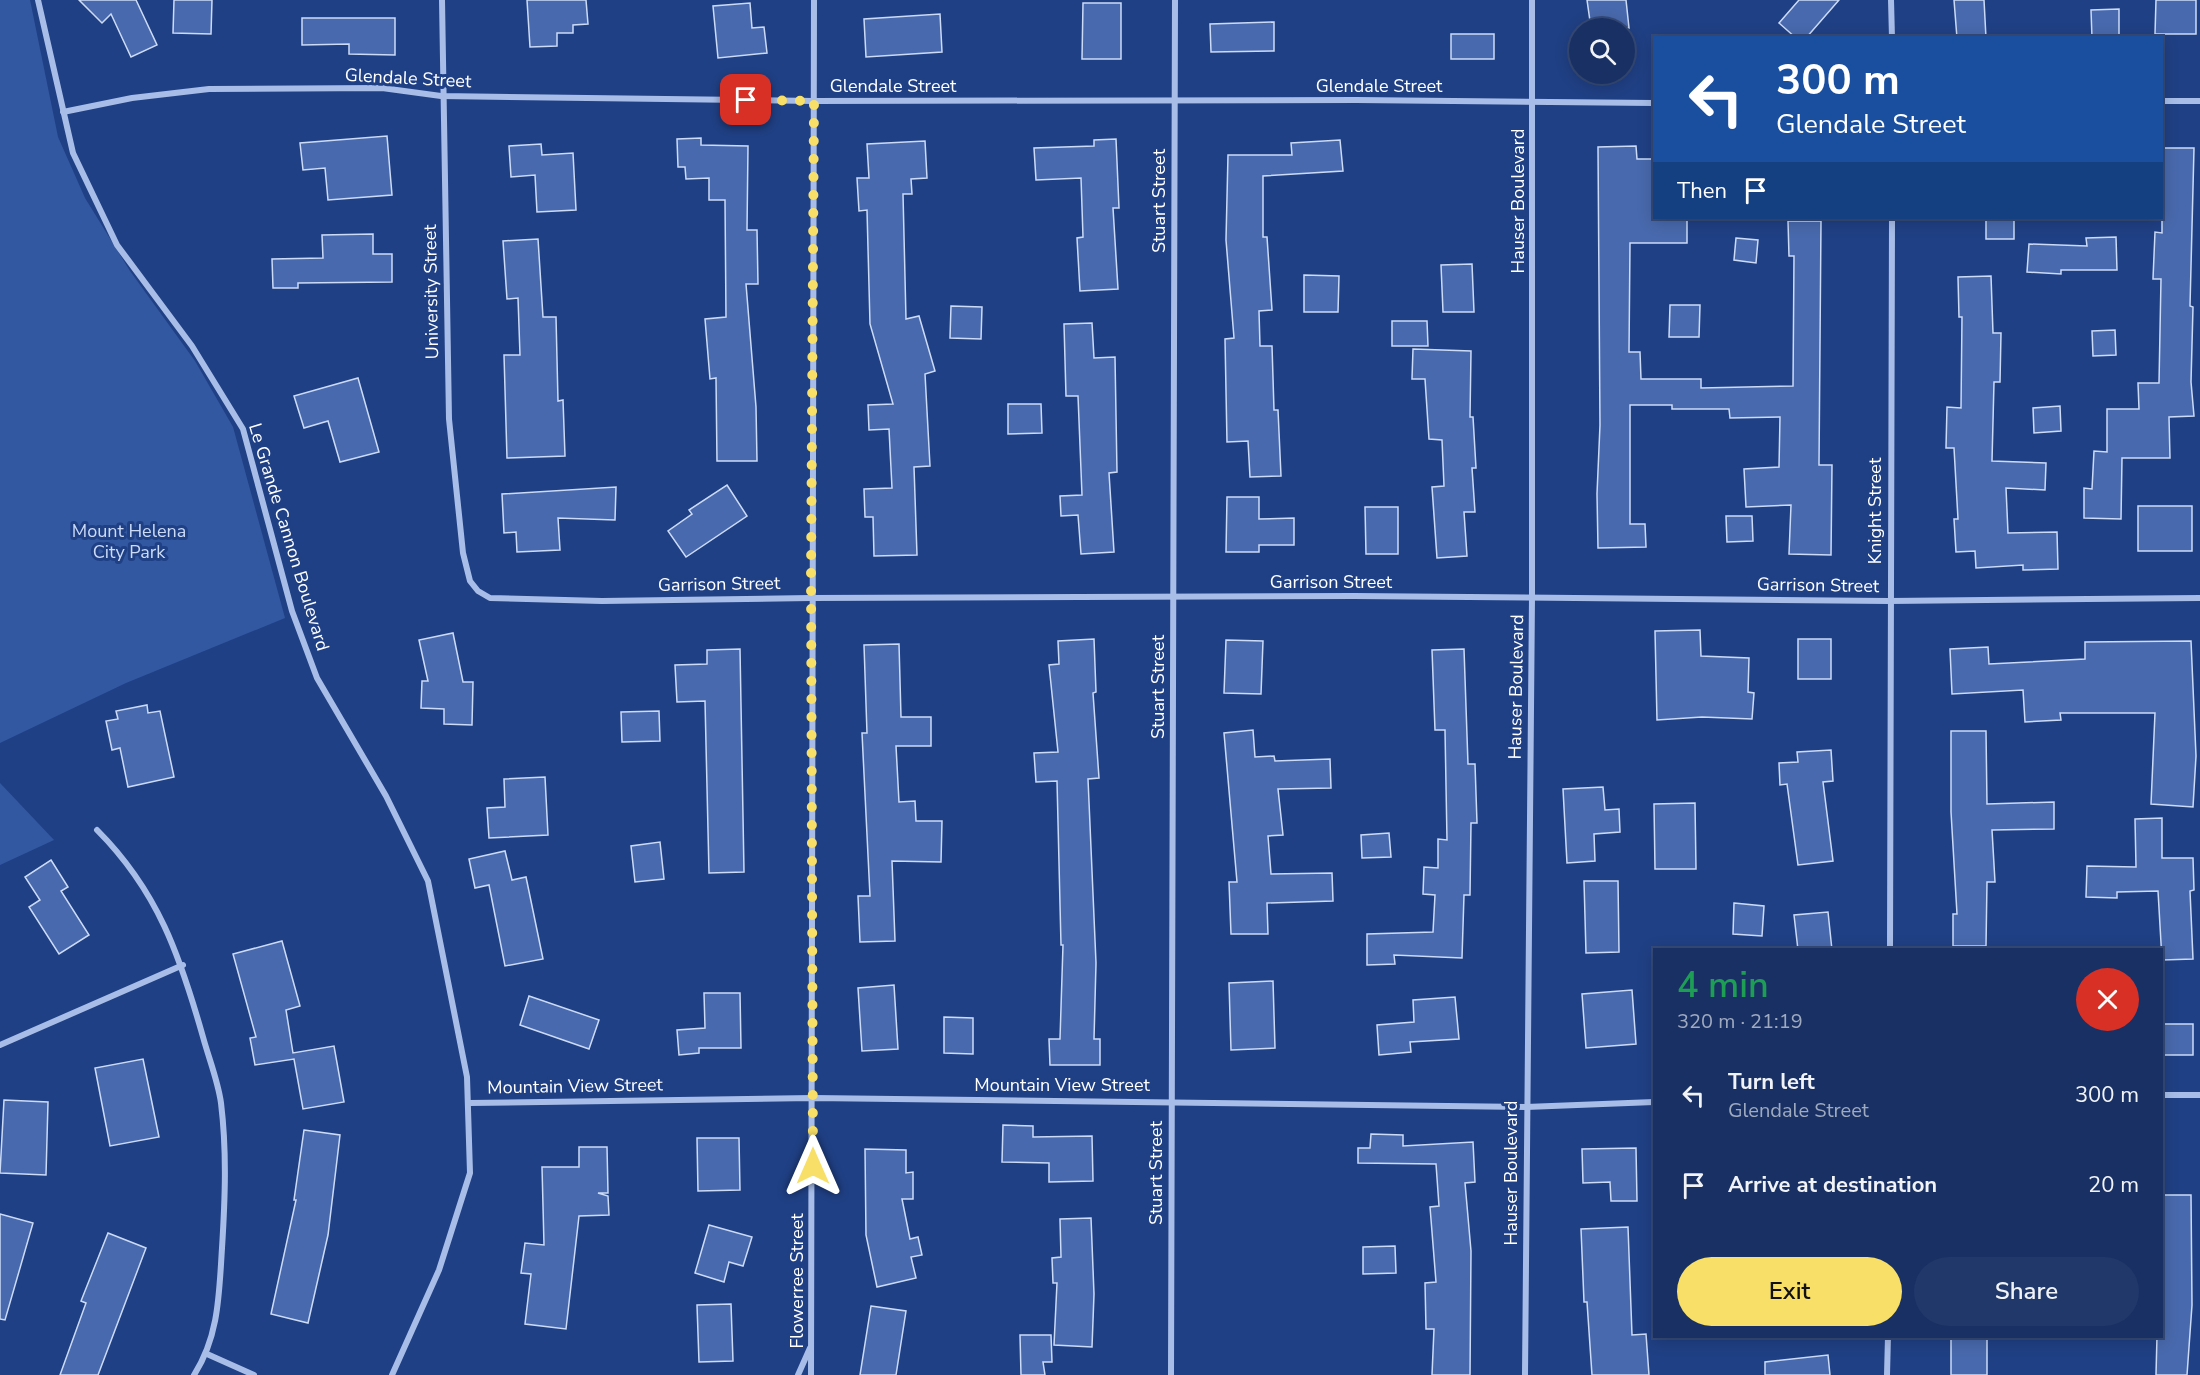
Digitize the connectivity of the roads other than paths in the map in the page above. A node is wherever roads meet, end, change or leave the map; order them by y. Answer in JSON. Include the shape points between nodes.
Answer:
{"nodes":[{"id":1,"x":38,"y":0,"type":"edge"},
{"id":2,"x":441,"y":0,"type":"edge"},
{"id":3,"x":814,"y":0,"type":"edge"},
{"id":4,"x":1175,"y":0,"type":"edge"},
{"id":5,"x":1532,"y":0,"type":"edge"},
{"id":6,"x":1891,"y":0,"type":"edge"},
{"id":7,"x":1892,"y":36,"type":"edge"},
{"id":8,"x":441,"y":96,"type":"junction"},
{"id":9,"x":814,"y":101,"type":"junction"},
{"id":10,"x":2163,"y":101,"type":"edge"},
{"id":11,"x":2200,"y":101,"type":"edge"},
{"id":12,"x":1175,"y":102,"type":"junction"},
{"id":13,"x":1533,"y":102,"type":"junction"},
{"id":14,"x":1653,"y":103,"type":"edge"},
{"id":15,"x":63,"y":112,"type":"junction"},
{"id":16,"x":1892,"y":219,"type":"edge"},
{"id":17,"x":470,"y":581,"type":"joint"},
{"id":18,"x":1173,"y":597,"type":"junction"},
{"id":19,"x":1532,"y":597,"type":"junction"},
{"id":20,"x":811,"y":598,"type":"junction"},
{"id":21,"x":2200,"y":598,"type":"edge"},
{"id":22,"x":1889,"y":601,"type":"junction"},
{"id":23,"x":97,"y":830,"type":"dead end"},
{"id":24,"x":1890,"y":948,"type":"edge"},
{"id":25,"x":183,"y":965,"type":"junction"},
{"id":26,"x":0,"y":1045,"type":"edge"},
{"id":27,"x":2163,"y":1095,"type":"edge"},
{"id":28,"x":2200,"y":1095,"type":"edge"},
{"id":29,"x":813,"y":1098,"type":"junction"},
{"id":30,"x":1172,"y":1101,"type":"junction"},
{"id":31,"x":1653,"y":1102,"type":"edge"},
{"id":32,"x":469,"y":1103,"type":"junction"},
{"id":33,"x":1526,"y":1107,"type":"junction"},
{"id":34,"x":1888,"y":1338,"type":"edge"},
{"id":35,"x":812,"y":1346,"type":"junction"},
{"id":36,"x":207,"y":1354,"type":"junction"},
{"id":37,"x":194,"y":1375,"type":"edge"},
{"id":38,"x":255,"y":1375,"type":"edge"},
{"id":39,"x":392,"y":1375,"type":"edge"},
{"id":40,"x":798,"y":1375,"type":"edge"},
{"id":41,"x":811,"y":1375,"type":"edge"},
{"id":42,"x":1171,"y":1375,"type":"edge"},
{"id":43,"x":1525,"y":1375,"type":"edge"},
{"id":44,"x":1887,"y":1375,"type":"edge"}],
"edges":[{"from":1,"to":15,"type":"street","name":"Le Grande Cannon Boulevard"},
{"from":2,"to":8,"type":"street","name":"University Street"},
{"from":3,"to":9,"type":"street","name":"Flowerree Street"},
{"from":4,"to":12,"type":"street","name":"Stuart Street"},
{"from":5,"to":13,"type":"street","name":"Hauser Boulevard"},
{"from":6,"to":7,"type":"street"},
{"from":8,"to":9,"type":"street","name":"Glendale Street"},
{"from":8,"to":15,"type":"street","name":"Glendale Street","via":[[382,88],[209,89],[132,98]]},
{"from":8,"to":17,"type":"street","name":"University Street","via":[[449,419],[463,553]]},
{"from":9,"to":12,"type":"street","name":"Glendale Street"},
{"from":9,"to":20,"type":"street","name":"Flowerree Street"},
{"from":10,"to":11,"type":"street"},
{"from":12,"to":13,"type":"street","name":"Glendale Street"},
{"from":12,"to":18,"type":"street","name":"Stuart Street"},
{"from":13,"to":14,"type":"street","name":"Glendale Street"},
{"from":13,"to":19,"type":"street","name":"Hauser Boulevard"},
{"from":15,"to":32,"type":"street","name":"Le Grande Cannon Boulevard","via":[[73,153],[117,244],[192,346],[243,429],[292,611],[317,678],[386,796],[428,881]]},
{"from":16,"to":22,"type":"street","name":"Knight Street"},
{"from":17,"to":20,"type":"street","name":"Garrison Street","via":[[490,598],[512,600]]},
{"from":18,"to":19,"type":"street","name":"Garrison Street"},
{"from":18,"to":20,"type":"street","name":"Garrison Street"},
{"from":18,"to":30,"type":"street","name":"Stuart Street"},
{"from":19,"to":22,"type":"street","name":"Garrison Street"},
{"from":19,"to":33,"type":"street","name":"Hauser Boulevard"},
{"from":20,"to":29,"type":"street","name":"Flowerree Street"},
{"from":21,"to":22,"type":"street","name":"Garrison Street"},
{"from":22,"to":24,"type":"street","name":"Knight Street"},
{"from":23,"to":25,"type":"street","via":[[115,847],[152,899]]},
{"from":25,"to":26,"type":"street"},
{"from":25,"to":36,"type":"street","via":[[221,1101],[225,1192],[217,1318]]},
{"from":27,"to":28,"type":"street"},
{"from":29,"to":30,"type":"street","name":"Mountain View Street"},
{"from":29,"to":32,"type":"street","name":"Mountain View Street"},
{"from":29,"to":35,"type":"street","name":"Flowerree Street"},
{"from":30,"to":33,"type":"street","name":"Mountain View Street"},
{"from":30,"to":42,"type":"street","name":"Stuart Street"},
{"from":31,"to":33,"type":"street","name":"Mountain View Street"},
{"from":32,"to":39,"type":"street","name":"Le Grande Cannon Boulevard","via":[[470,1173],[439,1270]]},
{"from":33,"to":43,"type":"street","name":"Hauser Boulevard"},
{"from":34,"to":44,"type":"street"},
{"from":35,"to":40,"type":"street"},
{"from":35,"to":41,"type":"street","name":"Flowerree Street"},
{"from":36,"to":37,"type":"street"},
{"from":36,"to":38,"type":"street"}]}
